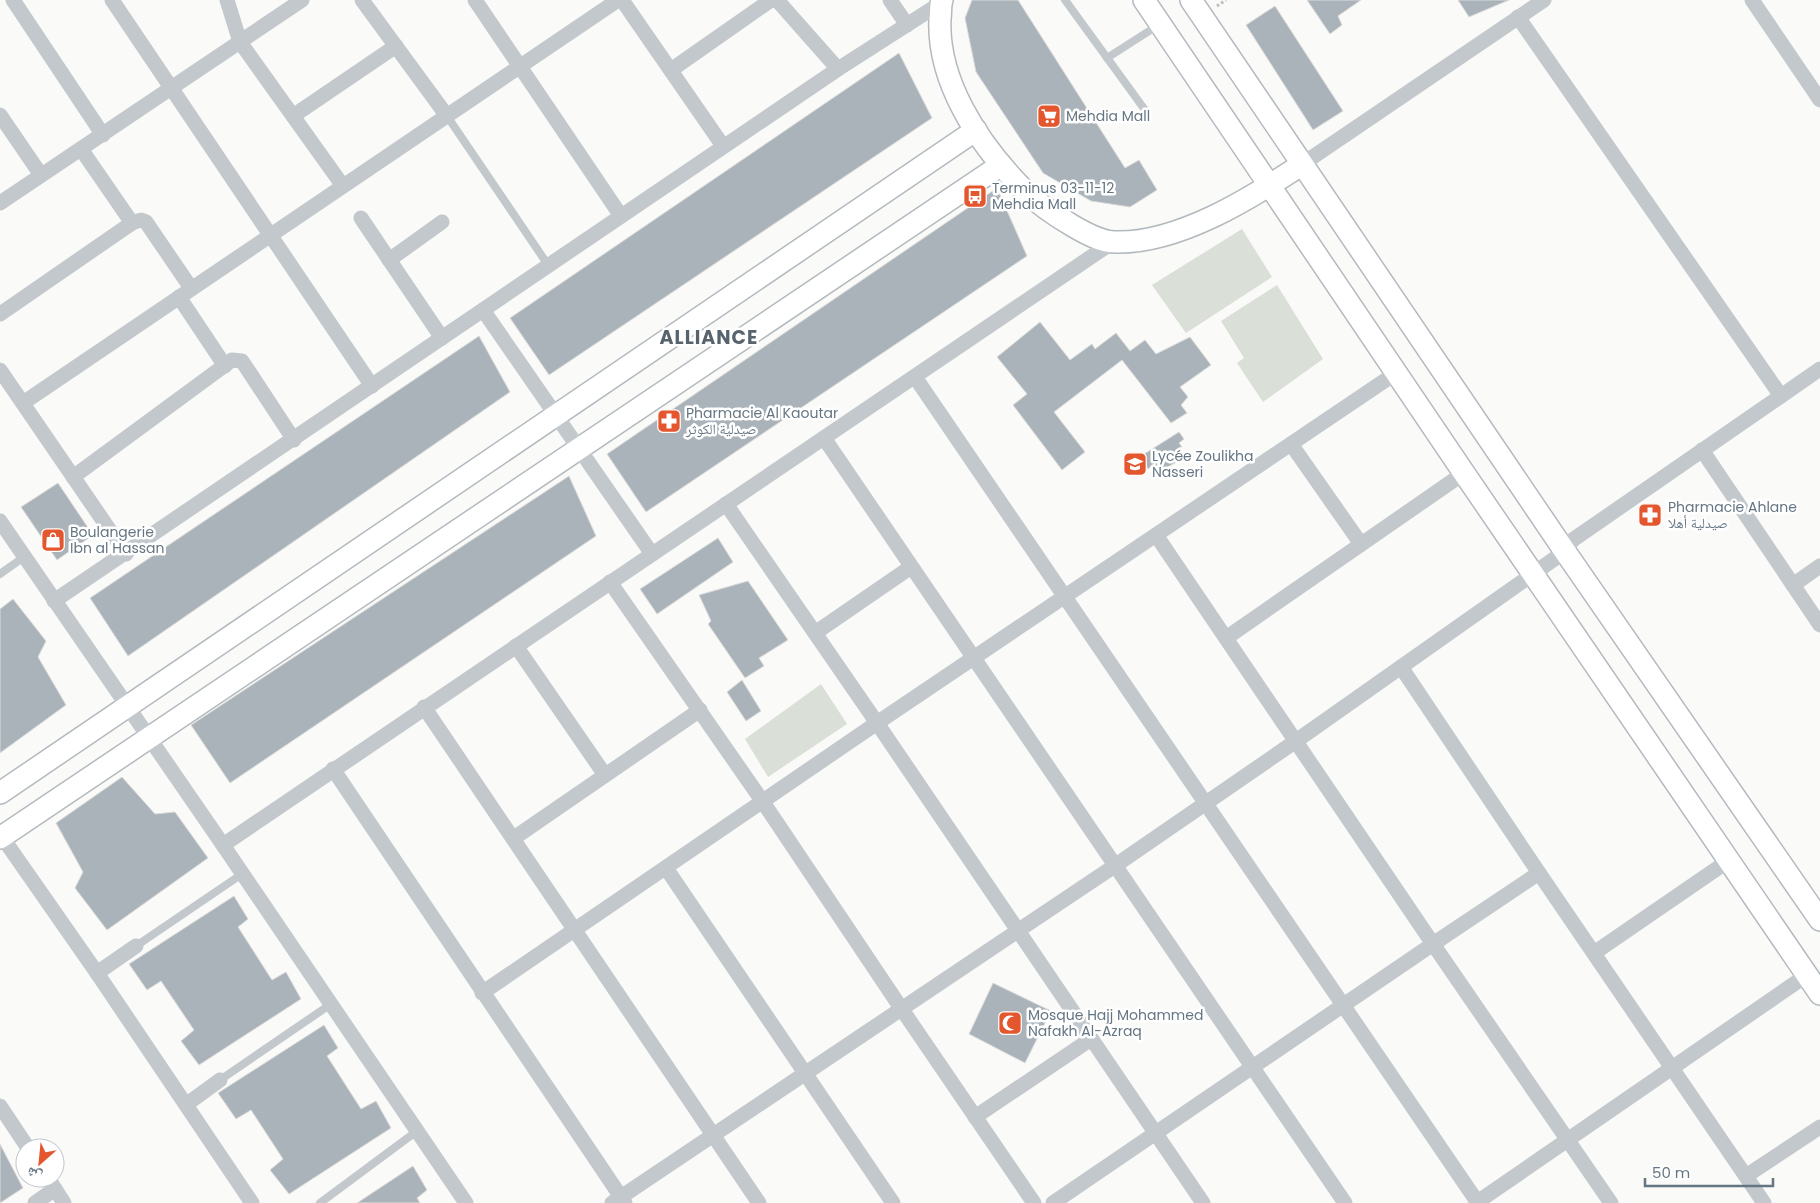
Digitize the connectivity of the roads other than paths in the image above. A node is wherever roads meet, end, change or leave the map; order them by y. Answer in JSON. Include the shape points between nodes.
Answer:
{"nodes":[{"id":1,"x":13,"y":0,"type":"edge"},
{"id":2,"x":112,"y":0,"type":"edge"},
{"id":3,"x":227,"y":0,"type":"edge"},
{"id":4,"x":302,"y":0,"type":"edge"},
{"id":5,"x":362,"y":0,"type":"edge"},
{"id":6,"x":475,"y":0,"type":"edge"},
{"id":7,"x":618,"y":0,"type":"edge"},
{"id":8,"x":622,"y":0,"type":"edge"},
{"id":9,"x":771,"y":0,"type":"edge"},
{"id":10,"x":777,"y":0,"type":"edge"},
{"id":11,"x":890,"y":0,"type":"edge"},
{"id":12,"x":1065,"y":0,"type":"edge"},
{"id":13,"x":1144,"y":0,"type":"edge"},
{"id":14,"x":1191,"y":0,"type":"edge"},
{"id":15,"x":1544,"y":0,"type":"edge"},
{"id":16,"x":1752,"y":0,"type":"edge"},
{"id":17,"x":942,"y":1,"type":"edge"},
{"id":18,"x":1518,"y":17,"type":"junction"},
{"id":19,"x":1160,"y":24,"type":"junction"},
{"id":20,"x":907,"y":25,"type":"junction"},
{"id":21,"x":240,"y":42,"type":"junction"},
{"id":22,"x":396,"y":46,"type":"junction"},
{"id":23,"x":1107,"y":58,"type":"junction"},
{"id":24,"x":520,"y":66,"type":"junction"},
{"id":25,"x":838,"y":68,"type":"junction"},
{"id":26,"x":671,"y":70,"type":"junction"},
{"id":27,"x":171,"y":89,"type":"junction"},
{"id":28,"x":1820,"y":100,"type":"edge"},
{"id":29,"x":1144,"y":110,"type":"dead end"},
{"id":30,"x":0,"y":116,"type":"edge"},
{"id":31,"x":293,"y":116,"type":"junction"},
{"id":32,"x":447,"y":116,"type":"junction"},
{"id":33,"x":976,"y":130,"type":"junction"},
{"id":34,"x":102,"y":135,"type":"junction"},
{"id":35,"x":723,"y":146,"type":"junction"},
{"id":36,"x":81,"y":149,"type":"junction"},
{"id":37,"x":1001,"y":165,"type":"junction"},
{"id":38,"x":1301,"y":165,"type":"junction"},
{"id":39,"x":41,"y":175,"type":"junction"},
{"id":40,"x":342,"y":186,"type":"junction"},
{"id":41,"x":1268,"y":186,"type":"junction"},
{"id":42,"x":0,"y":203,"type":"edge"},
{"id":43,"x":621,"y":216,"type":"junction"},
{"id":44,"x":361,"y":218,"type":"dead end"},
{"id":45,"x":132,"y":222,"type":"junction"},
{"id":46,"x":442,"y":222,"type":"dead end"},
{"id":47,"x":270,"y":234,"type":"junction"},
{"id":48,"x":1113,"y":242,"type":"junction"},
{"id":49,"x":390,"y":260,"type":"junction"},
{"id":50,"x":548,"y":265,"type":"junction"},
{"id":51,"x":192,"y":288,"type":"junction"},
{"id":52,"x":179,"y":297,"type":"junction"},
{"id":53,"x":483,"y":310,"type":"junction"},
{"id":54,"x":0,"y":314,"type":"edge"},
{"id":55,"x":442,"y":338,"type":"junction"},
{"id":56,"x":225,"y":366,"type":"junction"},
{"id":57,"x":1820,"y":369,"type":"edge"},
{"id":58,"x":0,"y":370,"type":"edge"},
{"id":59,"x":1396,"y":373,"type":"junction"},
{"id":60,"x":915,"y":377,"type":"junction"},
{"id":61,"x":372,"y":386,"type":"junction"},
{"id":62,"x":1781,"y":396,"type":"junction"},
{"id":63,"x":23,"y":403,"type":"junction"},
{"id":64,"x":556,"y":415,"type":"junction"},
{"id":65,"x":824,"y":438,"type":"junction"},
{"id":66,"x":294,"y":440,"type":"junction"},
{"id":67,"x":1291,"y":444,"type":"junction"},
{"id":68,"x":579,"y":448,"type":"junction"},
{"id":69,"x":1702,"y":450,"type":"junction"},
{"id":70,"x":1464,"y":473,"type":"junction"},
{"id":71,"x":73,"y":477,"type":"junction"},
{"id":72,"x":726,"y":504,"type":"junction"},
{"id":73,"x":0,"y":521,"type":"edge"},
{"id":74,"x":1156,"y":535,"type":"junction"},
{"id":75,"x":1361,"y":544,"type":"junction"},
{"id":76,"x":1564,"y":550,"type":"junction"},
{"id":77,"x":126,"y":554,"type":"junction"},
{"id":78,"x":652,"y":554,"type":"junction"},
{"id":79,"x":24,"y":557,"type":"junction"},
{"id":80,"x":1820,"y":566,"type":"edge"},
{"id":81,"x":911,"y":567,"type":"junction"},
{"id":82,"x":0,"y":574,"type":"edge"},
{"id":83,"x":1533,"y":574,"type":"junction"},
{"id":84,"x":610,"y":582,"type":"junction"},
{"id":85,"x":1792,"y":585,"type":"junction"},
{"id":86,"x":1065,"y":598,"type":"junction"},
{"id":87,"x":54,"y":601,"type":"junction"},
{"id":88,"x":1820,"y":625,"type":"edge"},
{"id":89,"x":815,"y":633,"type":"junction"},
{"id":90,"x":1226,"y":638,"type":"junction"},
{"id":91,"x":516,"y":646,"type":"junction"},
{"id":92,"x":974,"y":659,"type":"junction"},
{"id":93,"x":1401,"y":667,"type":"junction"},
{"id":94,"x":128,"y":707,"type":"junction"},
{"id":95,"x":424,"y":707,"type":"junction"},
{"id":96,"x":700,"y":710,"type":"junction"},
{"id":97,"x":877,"y":723,"type":"junction"},
{"id":98,"x":149,"y":737,"type":"junction"},
{"id":99,"x":1296,"y":741,"type":"junction"},
{"id":100,"x":333,"y":769,"type":"junction"},
{"id":101,"x":605,"y":775,"type":"junction"},
{"id":102,"x":0,"y":793,"type":"edge"},
{"id":103,"x":763,"y":802,"type":"junction"},
{"id":104,"x":1206,"y":803,"type":"junction"},
{"id":105,"x":1,"y":836,"type":"edge"},
{"id":106,"x":514,"y":838,"type":"junction"},
{"id":107,"x":224,"y":845,"type":"junction"},
{"id":108,"x":1728,"y":860,"type":"junction"},
{"id":109,"x":1116,"y":865,"type":"junction"},
{"id":110,"x":666,"y":868,"type":"junction"},
{"id":111,"x":1539,"y":873,"type":"junction"},
{"id":112,"x":242,"y":874,"type":"junction"},
{"id":113,"x":1819,"y":915,"type":"edge"},
{"id":114,"x":574,"y":929,"type":"junction"},
{"id":115,"x":1017,"y":931,"type":"junction"},
{"id":116,"x":1432,"y":944,"type":"junction"},
{"id":117,"x":136,"y":946,"type":"joint"},
{"id":118,"x":1594,"y":953,"type":"junction"},
{"id":119,"x":97,"y":973,"type":"junction"},
{"id":120,"x":1808,"y":975,"type":"junction"},
{"id":121,"x":482,"y":993,"type":"junction"},
{"id":122,"x":1820,"y":994,"type":"edge"},
{"id":123,"x":331,"y":1004,"type":"junction"},
{"id":124,"x":1344,"y":1006,"type":"junction"},
{"id":125,"x":901,"y":1008,"type":"junction"},
{"id":126,"x":1091,"y":1039,"type":"junction"},
{"id":127,"x":1252,"y":1068,"type":"junction"},
{"id":128,"x":1672,"y":1069,"type":"junction"},
{"id":129,"x":805,"y":1073,"type":"junction"},
{"id":130,"x":220,"y":1080,"type":"joint"},
{"id":131,"x":187,"y":1104,"type":"junction"},
{"id":132,"x":0,"y":1106,"type":"edge"},
{"id":133,"x":975,"y":1117,"type":"junction"},
{"id":134,"x":1820,"y":1127,"type":"edge"},
{"id":135,"x":417,"y":1131,"type":"junction"},
{"id":136,"x":1155,"y":1134,"type":"junction"},
{"id":137,"x":713,"y":1135,"type":"junction"},
{"id":138,"x":21,"y":1138,"type":"edge"},
{"id":139,"x":1568,"y":1140,"type":"junction"},
{"id":140,"x":1746,"y":1176,"type":"junction"},
{"id":141,"x":49,"y":1188,"type":"edge"},
{"id":142,"x":55,"y":1188,"type":"edge"},
{"id":143,"x":619,"y":1201,"type":"edge"},
{"id":144,"x":36,"y":1203,"type":"edge"},
{"id":145,"x":64,"y":1203,"type":"edge"},
{"id":146,"x":252,"y":1203,"type":"edge"},
{"id":147,"x":320,"y":1203,"type":"edge"},
{"id":148,"x":466,"y":1203,"type":"edge"},
{"id":149,"x":759,"y":1203,"type":"edge"},
{"id":150,"x":893,"y":1203,"type":"edge"},
{"id":151,"x":1034,"y":1203,"type":"edge"},
{"id":152,"x":1053,"y":1203,"type":"edge"},
{"id":153,"x":1203,"y":1203,"type":"edge"},
{"id":154,"x":1345,"y":1203,"type":"edge"},
{"id":155,"x":1477,"y":1203,"type":"edge"},
{"id":156,"x":1611,"y":1203,"type":"edge"},
{"id":157,"x":1764,"y":1203,"type":"edge"}],
"edges":[{"from":1,"to":34,"type":"street"},
{"from":2,"to":27,"type":"street"},
{"from":3,"to":21,"type":"street"},
{"from":4,"to":21,"type":"street"},
{"from":5,"to":22,"type":"street"},
{"from":6,"to":24,"type":"street"},
{"from":7,"to":24,"type":"street"},
{"from":8,"to":26,"type":"street"},
{"from":9,"to":26,"type":"street"},
{"from":10,"to":25,"type":"street"},
{"from":11,"to":20,"type":"street"},
{"from":12,"to":23,"type":"lane"},
{"from":13,"to":19,"type":"street"},
{"from":14,"to":38,"type":"street"},
{"from":15,"to":18,"type":"street"},
{"from":16,"to":28,"type":"street"},
{"from":17,"to":20,"type":"street"},
{"from":17,"to":33,"type":"street","via":[[942,51],[961,106]]},
{"from":18,"to":38,"type":"street"},
{"from":18,"to":62,"type":"street"},
{"from":19,"to":23,"type":"lane"},
{"from":19,"to":41,"type":"street"},
{"from":20,"to":25,"type":"street"},
{"from":21,"to":27,"type":"street"},
{"from":21,"to":31,"type":"street"},
{"from":22,"to":31,"type":"street"},
{"from":22,"to":32,"type":"street"},
{"from":23,"to":29,"type":"lane"},
{"from":24,"to":32,"type":"street"},
{"from":24,"to":43,"type":"street"},
{"from":25,"to":35,"type":"street"},
{"from":26,"to":35,"type":"street"},
{"from":27,"to":34,"type":"street"},
{"from":27,"to":47,"type":"street"},
{"from":30,"to":39,"type":"street"},
{"from":31,"to":40,"type":"street"},
{"from":32,"to":40,"type":"street"},
{"from":32,"to":50,"type":"lane"},
{"from":33,"to":37,"type":"street"},
{"from":33,"to":64,"type":"street"},
{"from":34,"to":36,"type":"street"},
{"from":35,"to":43,"type":"street"},
{"from":36,"to":39,"type":"street"},
{"from":36,"to":45,"type":"street"},
{"from":37,"to":48,"type":"street","via":[[1020,187],[1051,213],[1085,233]]},
{"from":37,"to":68,"type":"street"},
{"from":38,"to":41,"type":"street"},
{"from":38,"to":76,"type":"street"},
{"from":39,"to":42,"type":"street"},
{"from":40,"to":47,"type":"street"},
{"from":41,"to":48,"type":"street","via":[[1205,220],[1177,231],[1136,241]]},
{"from":41,"to":59,"type":"street"},
{"from":43,"to":50,"type":"street"},
{"from":44,"to":49,"type":"street"},
{"from":45,"to":51,"type":"street","via":[[146,222]]},
{"from":45,"to":54,"type":"street"},
{"from":46,"to":49,"type":"street"},
{"from":47,"to":51,"type":"street"},
{"from":47,"to":61,"type":"street"},
{"from":48,"to":60,"type":"street"},
{"from":49,"to":55,"type":"street"},
{"from":50,"to":53,"type":"street"},
{"from":51,"to":52,"type":"street"},
{"from":52,"to":56,"type":"street"},
{"from":52,"to":63,"type":"street"},
{"from":53,"to":55,"type":"street"},
{"from":53,"to":64,"type":"street"},
{"from":55,"to":61,"type":"street"},
{"from":56,"to":66,"type":"street","via":[[232,360],[242,361]]},
{"from":56,"to":71,"type":"street"},
{"from":57,"to":62,"type":"street"},
{"from":58,"to":63,"type":"street"},
{"from":59,"to":67,"type":"street"},
{"from":59,"to":70,"type":"street"},
{"from":60,"to":65,"type":"street"},
{"from":60,"to":86,"type":"street"},
{"from":61,"to":66,"type":"street"},
{"from":62,"to":69,"type":"street"},
{"from":63,"to":71,"type":"street"},
{"from":64,"to":68,"type":"street"},
{"from":64,"to":94,"type":"street"},
{"from":65,"to":72,"type":"street"},
{"from":65,"to":81,"type":"street"},
{"from":66,"to":77,"type":"street"},
{"from":67,"to":74,"type":"street"},
{"from":67,"to":75,"type":"street"},
{"from":68,"to":78,"type":"street"},
{"from":68,"to":98,"type":"street"},
{"from":69,"to":76,"type":"street","via":[[1574,539]]},
{"from":69,"to":85,"type":"street"},
{"from":70,"to":75,"type":"street"},
{"from":70,"to":83,"type":"street"},
{"from":71,"to":77,"type":"street"},
{"from":72,"to":78,"type":"street"},
{"from":72,"to":89,"type":"street"},
{"from":73,"to":79,"type":"street"},
{"from":74,"to":86,"type":"street"},
{"from":74,"to":90,"type":"street"},
{"from":75,"to":90,"type":"street"},
{"from":76,"to":83,"type":"street"},
{"from":76,"to":113,"type":"street"},
{"from":77,"to":87,"type":"street"},
{"from":78,"to":84,"type":"street"},
{"from":79,"to":82,"type":"lane"},
{"from":79,"to":87,"type":"street"},
{"from":80,"to":85,"type":"street"},
{"from":81,"to":89,"type":"street"},
{"from":81,"to":92,"type":"street"},
{"from":83,"to":93,"type":"street"},
{"from":83,"to":108,"type":"street"},
{"from":84,"to":91,"type":"street"},
{"from":84,"to":96,"type":"street"},
{"from":85,"to":88,"type":"street"},
{"from":86,"to":92,"type":"street"},
{"from":86,"to":104,"type":"street"},
{"from":87,"to":94,"type":"street"},
{"from":89,"to":97,"type":"street"},
{"from":90,"to":99,"type":"street"},
{"from":91,"to":95,"type":"street"},
{"from":91,"to":101,"type":"street"},
{"from":92,"to":97,"type":"street"},
{"from":92,"to":109,"type":"street"},
{"from":93,"to":99,"type":"street"},
{"from":93,"to":111,"type":"street"},
{"from":94,"to":98,"type":"street"},
{"from":94,"to":102,"type":"street"},
{"from":95,"to":100,"type":"street"},
{"from":95,"to":106,"type":"street"},
{"from":96,"to":101,"type":"street"},
{"from":96,"to":103,"type":"street"},
{"from":97,"to":103,"type":"street"},
{"from":97,"to":115,"type":"street"},
{"from":98,"to":105,"type":"street"},
{"from":98,"to":107,"type":"street"},
{"from":99,"to":104,"type":"street"},
{"from":99,"to":116,"type":"street"},
{"from":100,"to":107,"type":"street"},
{"from":100,"to":121,"type":"street"},
{"from":101,"to":106,"type":"street"},
{"from":103,"to":110,"type":"street"},
{"from":103,"to":125,"type":"street"},
{"from":104,"to":109,"type":"street"},
{"from":104,"to":124,"type":"street"},
{"from":105,"to":119,"type":"street"},
{"from":106,"to":114,"type":"street"},
{"from":107,"to":112,"type":"street"},
{"from":108,"to":118,"type":"street"},
{"from":108,"to":120,"type":"street"},
{"from":109,"to":115,"type":"street"},
{"from":109,"to":127,"type":"street"},
{"from":110,"to":114,"type":"street"},
{"from":110,"to":129,"type":"street"},
{"from":111,"to":116,"type":"street"},
{"from":111,"to":118,"type":"street"},
{"from":112,"to":117,"type":"lane"},
{"from":112,"to":123,"type":"street"},
{"from":114,"to":121,"type":"street"},
{"from":114,"to":137,"type":"street"},
{"from":115,"to":125,"type":"street"},
{"from":115,"to":126,"type":"street"},
{"from":116,"to":124,"type":"street"},
{"from":116,"to":139,"type":"street"},
{"from":117,"to":119,"type":"street"},
{"from":118,"to":128,"type":"street"},
{"from":119,"to":131,"type":"street"},
{"from":120,"to":122,"type":"street"},
{"from":120,"to":128,"type":"street"},
{"from":121,"to":143,"type":"street"},
{"from":123,"to":130,"type":"lane"},
{"from":123,"to":135,"type":"street"},
{"from":124,"to":127,"type":"street"},
{"from":124,"to":155,"type":"street"},
{"from":125,"to":129,"type":"street"},
{"from":125,"to":133,"type":"street"},
{"from":126,"to":133,"type":"street"},
{"from":126,"to":136,"type":"street"},
{"from":127,"to":136,"type":"street"},
{"from":127,"to":154,"type":"street"},
{"from":128,"to":139,"type":"street"},
{"from":128,"to":140,"type":"street"},
{"from":129,"to":137,"type":"street"},
{"from":129,"to":150,"type":"street"},
{"from":130,"to":131,"type":"street"},
{"from":131,"to":146,"type":"street"},
{"from":132,"to":138,"type":"street"},
{"from":133,"to":151,"type":"street"},
{"from":134,"to":140,"type":"street"},
{"from":135,"to":147,"type":"lane"},
{"from":135,"to":148,"type":"street"},
{"from":136,"to":152,"type":"street"},
{"from":136,"to":153,"type":"street"},
{"from":137,"to":143,"type":"street"},
{"from":137,"to":149,"type":"street"},
{"from":139,"to":155,"type":"street"},
{"from":139,"to":156,"type":"street"},
{"from":140,"to":157,"type":"street"},
{"from":141,"to":144,"type":"street"},
{"from":142,"to":145,"type":"street"}]}
